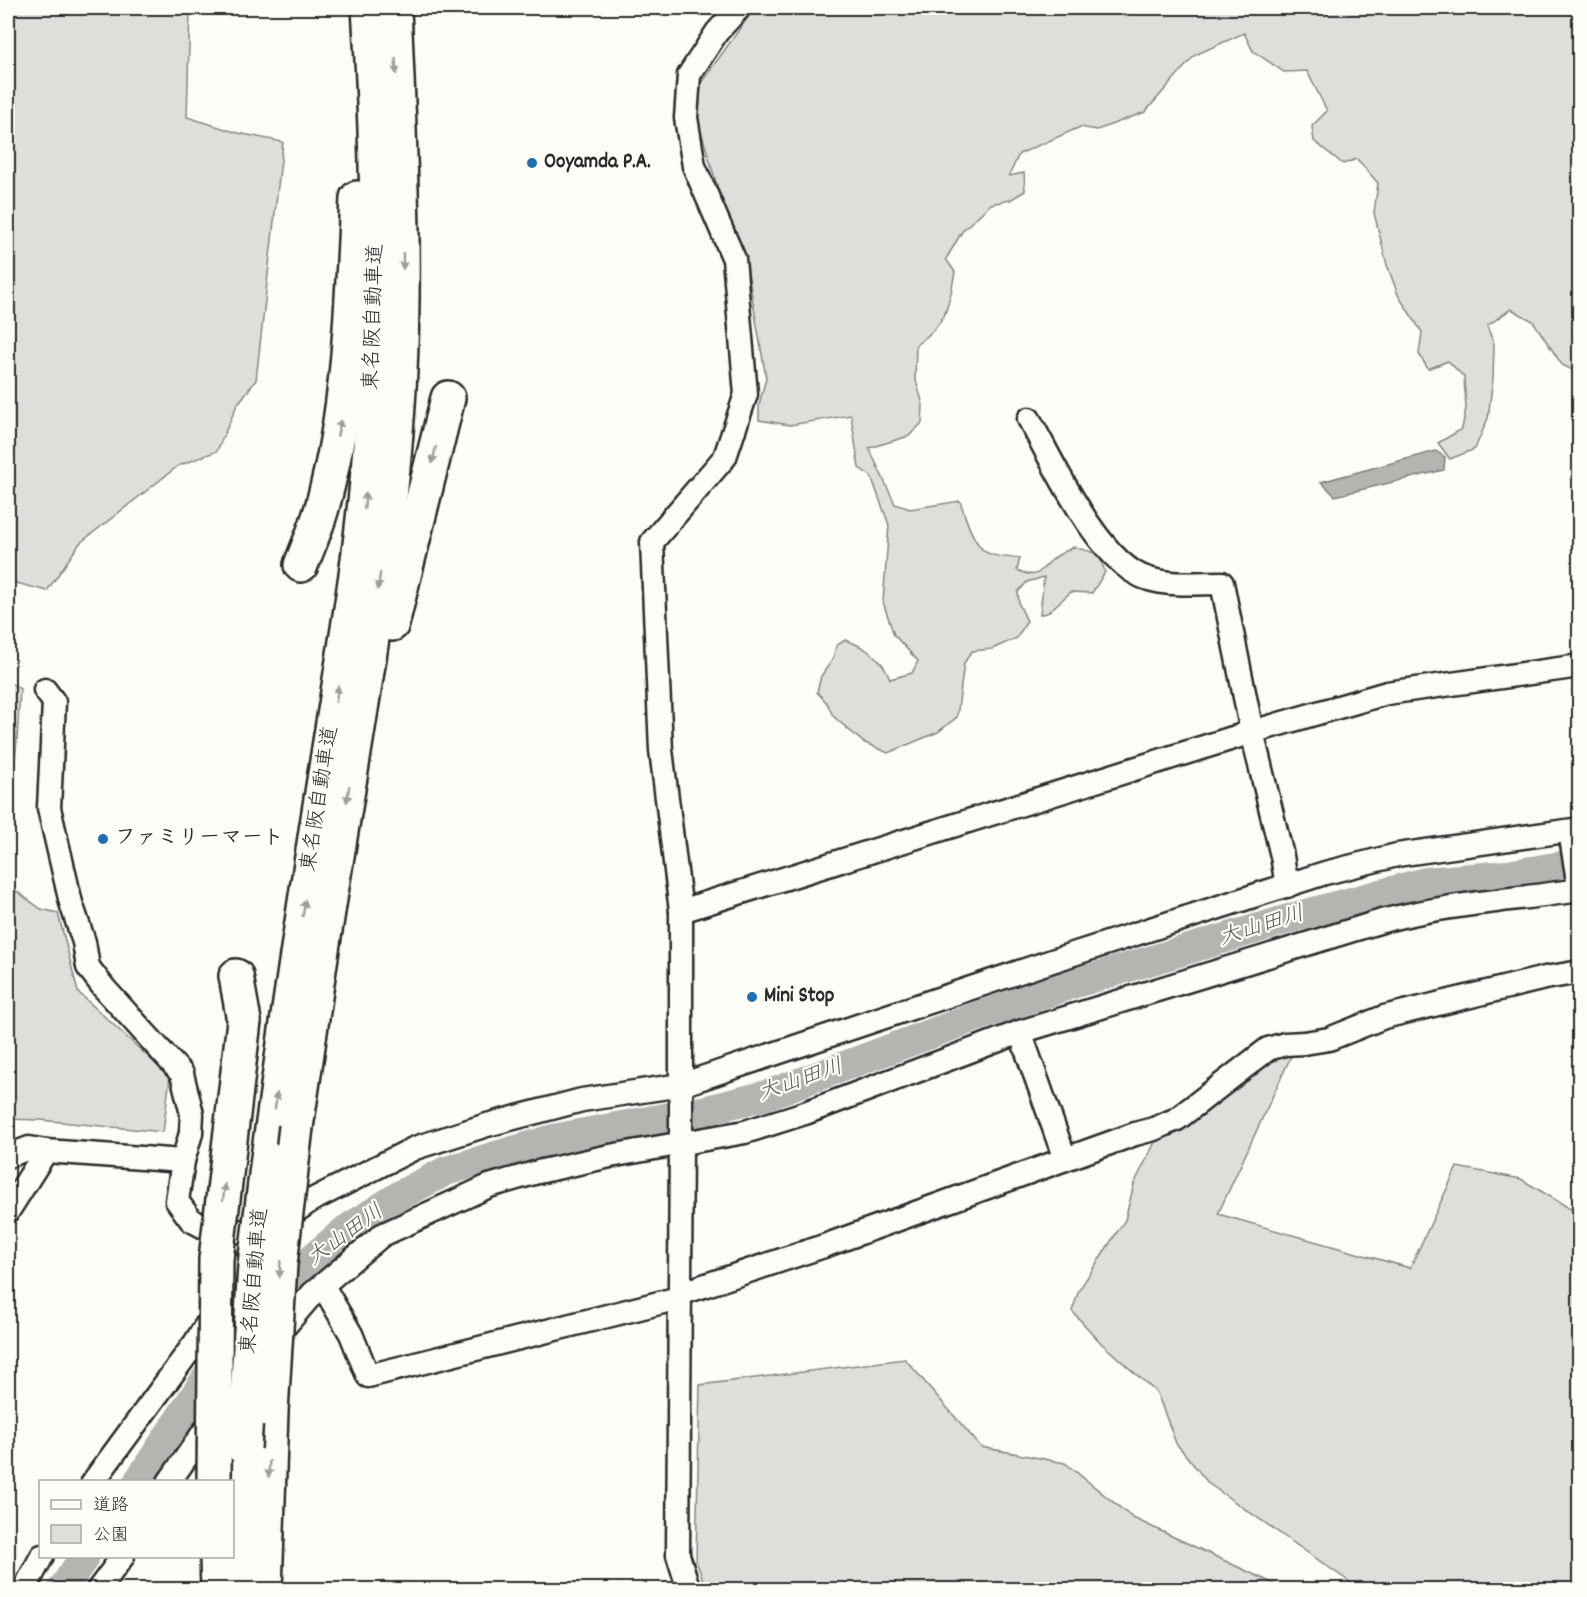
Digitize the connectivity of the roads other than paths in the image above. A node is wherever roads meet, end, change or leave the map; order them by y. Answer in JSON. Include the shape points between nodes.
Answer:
{"nodes":[{"id":1,"x":367,"y":8,"type":"edge"},
{"id":2,"x":394,"y":8,"type":"edge"},
{"id":3,"x":739,"y":8,"type":"edge"},
{"id":4,"x":448,"y":398,"type":"dead end"},
{"id":5,"x":1029,"y":419,"type":"dead end"},
{"id":6,"x":301,"y":565,"type":"dead end"},
{"id":7,"x":1580,"y":666,"type":"edge"},
{"id":8,"x":45,"y":690,"type":"dead end"},
{"id":9,"x":1252,"y":732,"type":"junction"},
{"id":10,"x":355,"y":753,"type":"junction"},
{"id":11,"x":1575,"y":830,"type":"edge"},
{"id":12,"x":1287,"y":886,"type":"junction"},
{"id":13,"x":1579,"y":891,"type":"edge"},
{"id":14,"x":681,"y":911,"type":"junction"},
{"id":15,"x":1580,"y":972,"type":"edge"},
{"id":16,"x":236,"y":976,"type":"dead end"},
{"id":17,"x":1020,"y":1032,"type":"junction"},
{"id":18,"x":681,"y":1088,"type":"junction"},
{"id":19,"x":681,"y":1140,"type":"junction"},
{"id":20,"x":46,"y":1151,"type":"junction"},
{"id":21,"x":8,"y":1156,"type":"edge"},
{"id":22,"x":1065,"y":1159,"type":"junction"},
{"id":23,"x":183,"y":1161,"type":"junction"},
{"id":24,"x":8,"y":1211,"type":"edge"},
{"id":25,"x":264,"y":1233,"type":"junction"},
{"id":26,"x":323,"y":1286,"type":"junction"},
{"id":27,"x":679,"y":1296,"type":"junction"},
{"id":28,"x":94,"y":1480,"type":"edge"},
{"id":29,"x":170,"y":1480,"type":"edge"},
{"id":30,"x":214,"y":1480,"type":"edge"},
{"id":31,"x":41,"y":1558,"type":"edge"},
{"id":32,"x":122,"y":1558,"type":"edge"},
{"id":33,"x":24,"y":1590,"type":"edge"},
{"id":34,"x":98,"y":1590,"type":"edge"},
{"id":35,"x":240,"y":1590,"type":"edge"},
{"id":36,"x":265,"y":1590,"type":"edge"},
{"id":37,"x":689,"y":1590,"type":"edge"}],
"edges":[{"from":6,"to":1,"type":"highway","one_way":true,"via":[[324,501],[342,416]]},
{"from":35,"to":1,"type":"highway","name":"東名阪自動車道","one_way":true,"bridge":true,"via":[[255,1265],[300,933],[360,550],[371,433],[378,204]]},
{"from":2,"to":10,"type":"highway","name":"東名阪自動車道","one_way":true,"via":[[403,202],[396,432]]},
{"from":3,"to":14,"type":"street","via":[[689,75],[686,118],[694,166],[734,259],[746,394],[725,457],[652,542],[661,750]]},
{"from":4,"to":10,"type":"highway","one_way":true,"via":[[387,641],[373,715]]},
{"from":5,"to":9,"type":"street","via":[[1087,525],[1127,567],[1146,579],[1169,583],[1222,583]]},
{"from":7,"to":9,"type":"street","via":[[1387,693]]},
{"from":8,"to":23,"type":"street","via":[[54,702],[49,808],[88,967],[183,1074],[192,1114]]},
{"from":9,"to":12,"type":"street"},
{"from":9,"to":14,"type":"street"},
{"from":10,"to":36,"type":"highway","name":"東名阪自動車道","one_way":true,"bridge":true,"via":[[324,936],[280,1264]]},
{"from":11,"to":12,"type":"street","via":[[1397,855]]},
{"from":11,"to":13,"type":"street"},
{"from":12,"to":18,"type":"street","via":[[1064,957]]},
{"from":13,"to":17,"type":"street","via":[[1420,911]]},
{"from":14,"to":18,"type":"street"},
{"from":15,"to":22,"type":"street","via":[[1384,1017],[1329,1039],[1268,1049],[1177,1119]]},
{"from":30,"to":16,"type":"highway","one_way":true,"bridge":true,"via":[[216,1259],[244,1021]]},
{"from":17,"to":19,"type":"street","via":[[805,1113],[745,1132]]},
{"from":17,"to":22,"type":"street"},
{"from":18,"to":19,"type":"street"},
{"from":18,"to":25,"type":"street","via":[[582,1100],[416,1148],[310,1201]]},
{"from":19,"to":26,"type":"street","via":[[489,1186],[382,1235]]},
{"from":19,"to":27,"type":"street"},
{"from":20,"to":21,"type":"street","via":[[29,1148]]},
{"from":20,"to":23,"type":"street"},
{"from":20,"to":24,"type":"street"},
{"from":22,"to":27,"type":"street"},
{"from":23,"to":25,"type":"street","via":[[177,1201],[191,1220],[208,1228]]},
{"from":25,"to":28,"type":"street","via":[[195,1343]]},
{"from":26,"to":27,"type":"street","via":[[351,1334],[368,1376]]},
{"from":26,"to":29,"type":"street","via":[[261,1355]]},
{"from":27,"to":37,"type":"street","via":[[678,1555]]},
{"from":31,"to":33,"type":"street"},
{"from":32,"to":34,"type":"street"}]}
